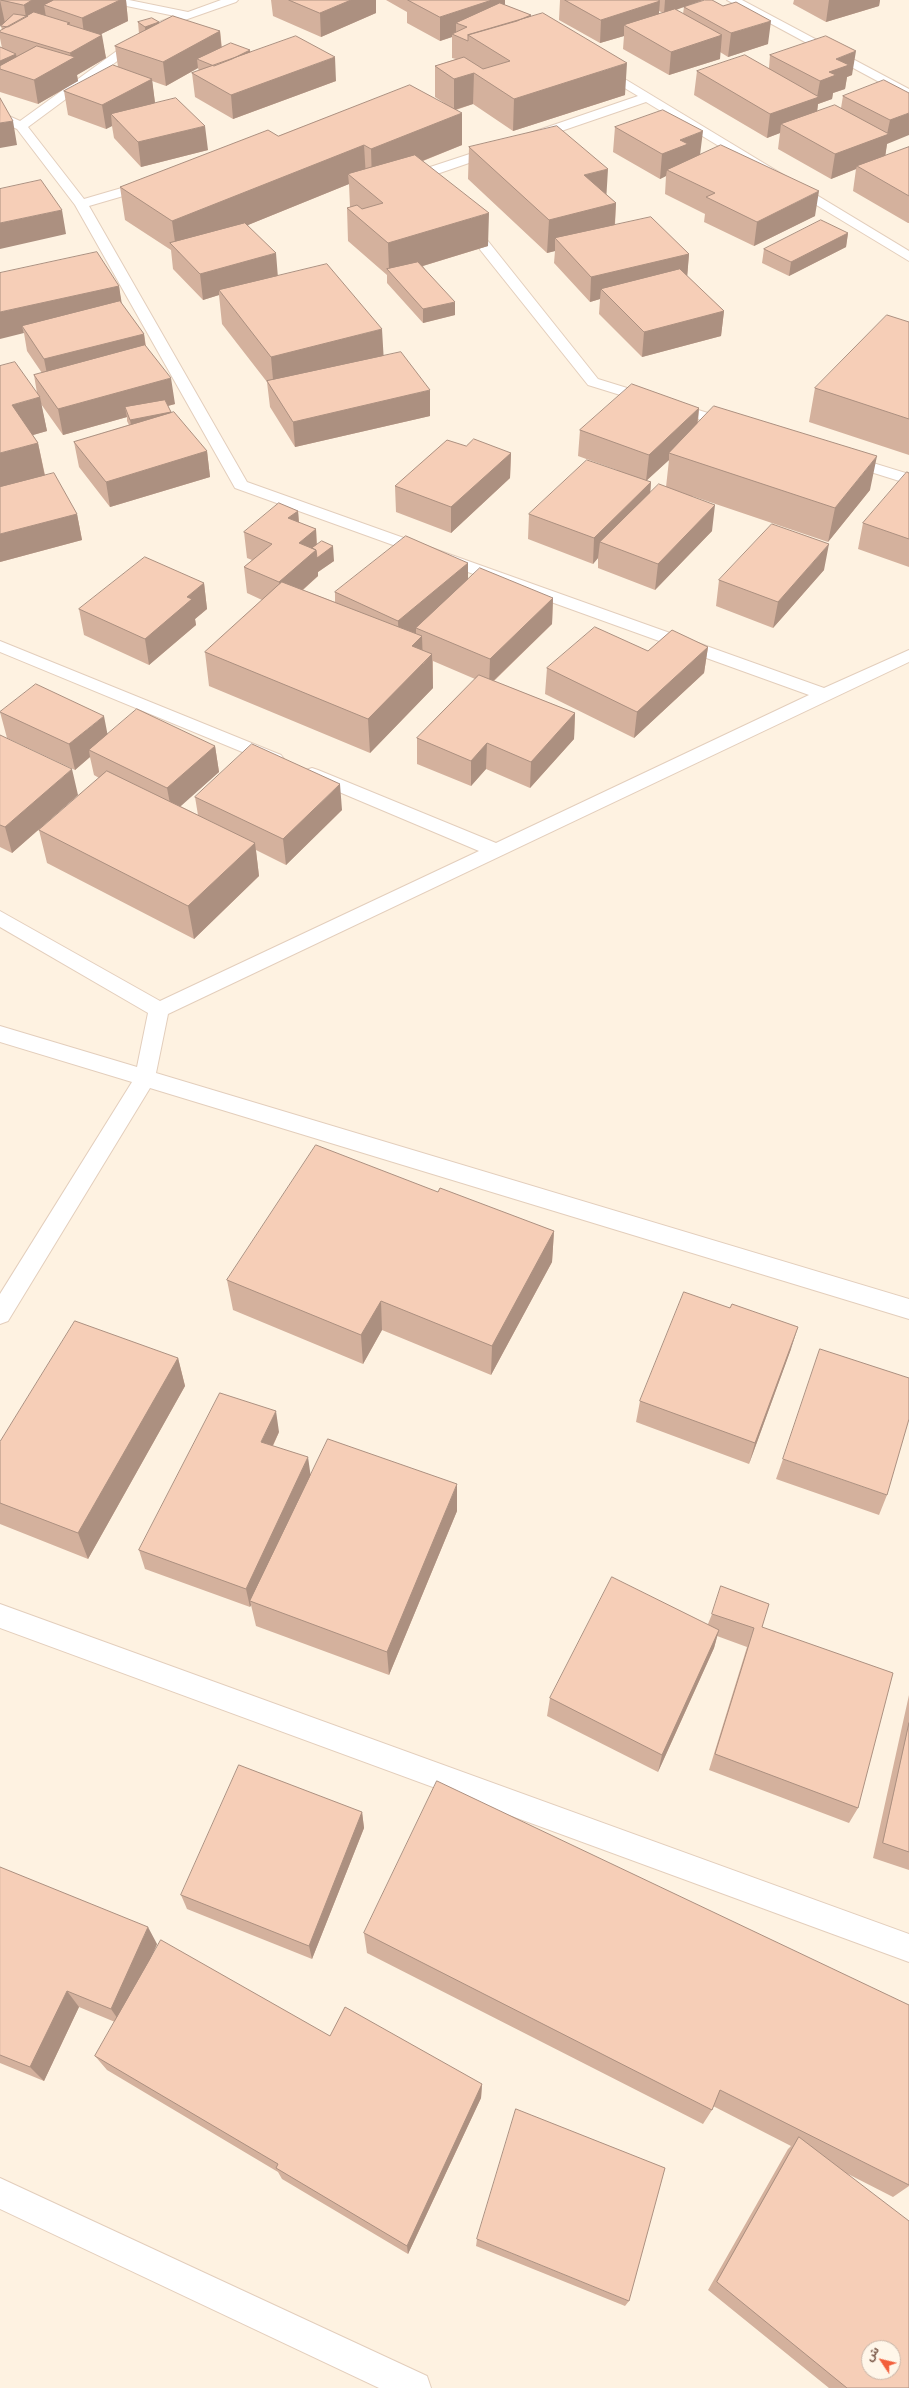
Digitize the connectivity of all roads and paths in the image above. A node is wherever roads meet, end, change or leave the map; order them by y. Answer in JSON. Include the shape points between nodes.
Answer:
{"nodes":[{"id":1,"x":112,"y":0,"type":"edge"},
{"id":2,"x":232,"y":0,"type":"edge"},
{"id":3,"x":733,"y":0,"type":"edge"},
{"id":4,"x":190,"y":16,"type":"junction"},
{"id":5,"x":588,"y":60,"type":"edge"},
{"id":6,"x":909,"y":94,"type":"edge"},
{"id":7,"x":648,"y":96,"type":"junction"},
{"id":8,"x":0,"y":116,"type":"edge"},
{"id":9,"x":21,"y":126,"type":"junction"},
{"id":10,"x":164,"y":179,"type":"edge"},
{"id":11,"x":446,"y":198,"type":"edge"},
{"id":12,"x":81,"y":204,"type":"junction"},
{"id":13,"x":460,"y":216,"type":"edge"},
{"id":14,"x":909,"y":257,"type":"edge"},
{"id":15,"x":744,"y":429,"type":"edge"},
{"id":16,"x":834,"y":456,"type":"edge"},
{"id":17,"x":909,"y":479,"type":"edge"},
{"id":18,"x":0,"y":646,"type":"edge"},
{"id":19,"x":909,"y":655,"type":"edge"},
{"id":20,"x":826,"y":695,"type":"junction"},
{"id":21,"x":496,"y":850,"type":"junction"},
{"id":22,"x":0,"y":918,"type":"edge"},
{"id":23,"x":159,"y":1010,"type":"junction"},
{"id":24,"x":0,"y":1034,"type":"edge"},
{"id":25,"x":145,"y":1078,"type":"junction"},
{"id":26,"x":909,"y":1309,"type":"edge"},
{"id":27,"x":0,"y":1314,"type":"edge"},
{"id":28,"x":0,"y":1616,"type":"edge"},
{"id":29,"x":909,"y":1948,"type":"edge"},
{"id":30,"x":0,"y":2193,"type":"edge"},
{"id":31,"x":415,"y":2388,"type":"edge"}],
"edges":[{"from":1,"to":4,"type":"street"},
{"from":2,"to":4,"type":"street"},
{"from":3,"to":6,"type":"street"},
{"from":4,"to":9,"type":"street","via":[[158,26]]},
{"from":5,"to":7,"type":"street"},
{"from":7,"to":11,"type":"street","via":[[426,173]]},
{"from":7,"to":14,"type":"street"},
{"from":8,"to":9,"type":"street"},
{"from":9,"to":12,"type":"street"},
{"from":10,"to":12,"type":"street"},
{"from":12,"to":20,"type":"street","via":[[241,485]]},
{"from":13,"to":15,"type":"street","via":[[593,382]]},
{"from":16,"to":17,"type":"street"},
{"from":18,"to":21,"type":"street"},
{"from":19,"to":20,"type":"street"},
{"from":20,"to":21,"type":"street"},
{"from":21,"to":23,"type":"street"},
{"from":22,"to":23,"type":"street"},
{"from":23,"to":25,"type":"street"},
{"from":24,"to":25,"type":"street"},
{"from":25,"to":26,"type":"street"},
{"from":25,"to":27,"type":"street"},
{"from":28,"to":29,"type":"street"},
{"from":30,"to":31,"type":"street"}]}
